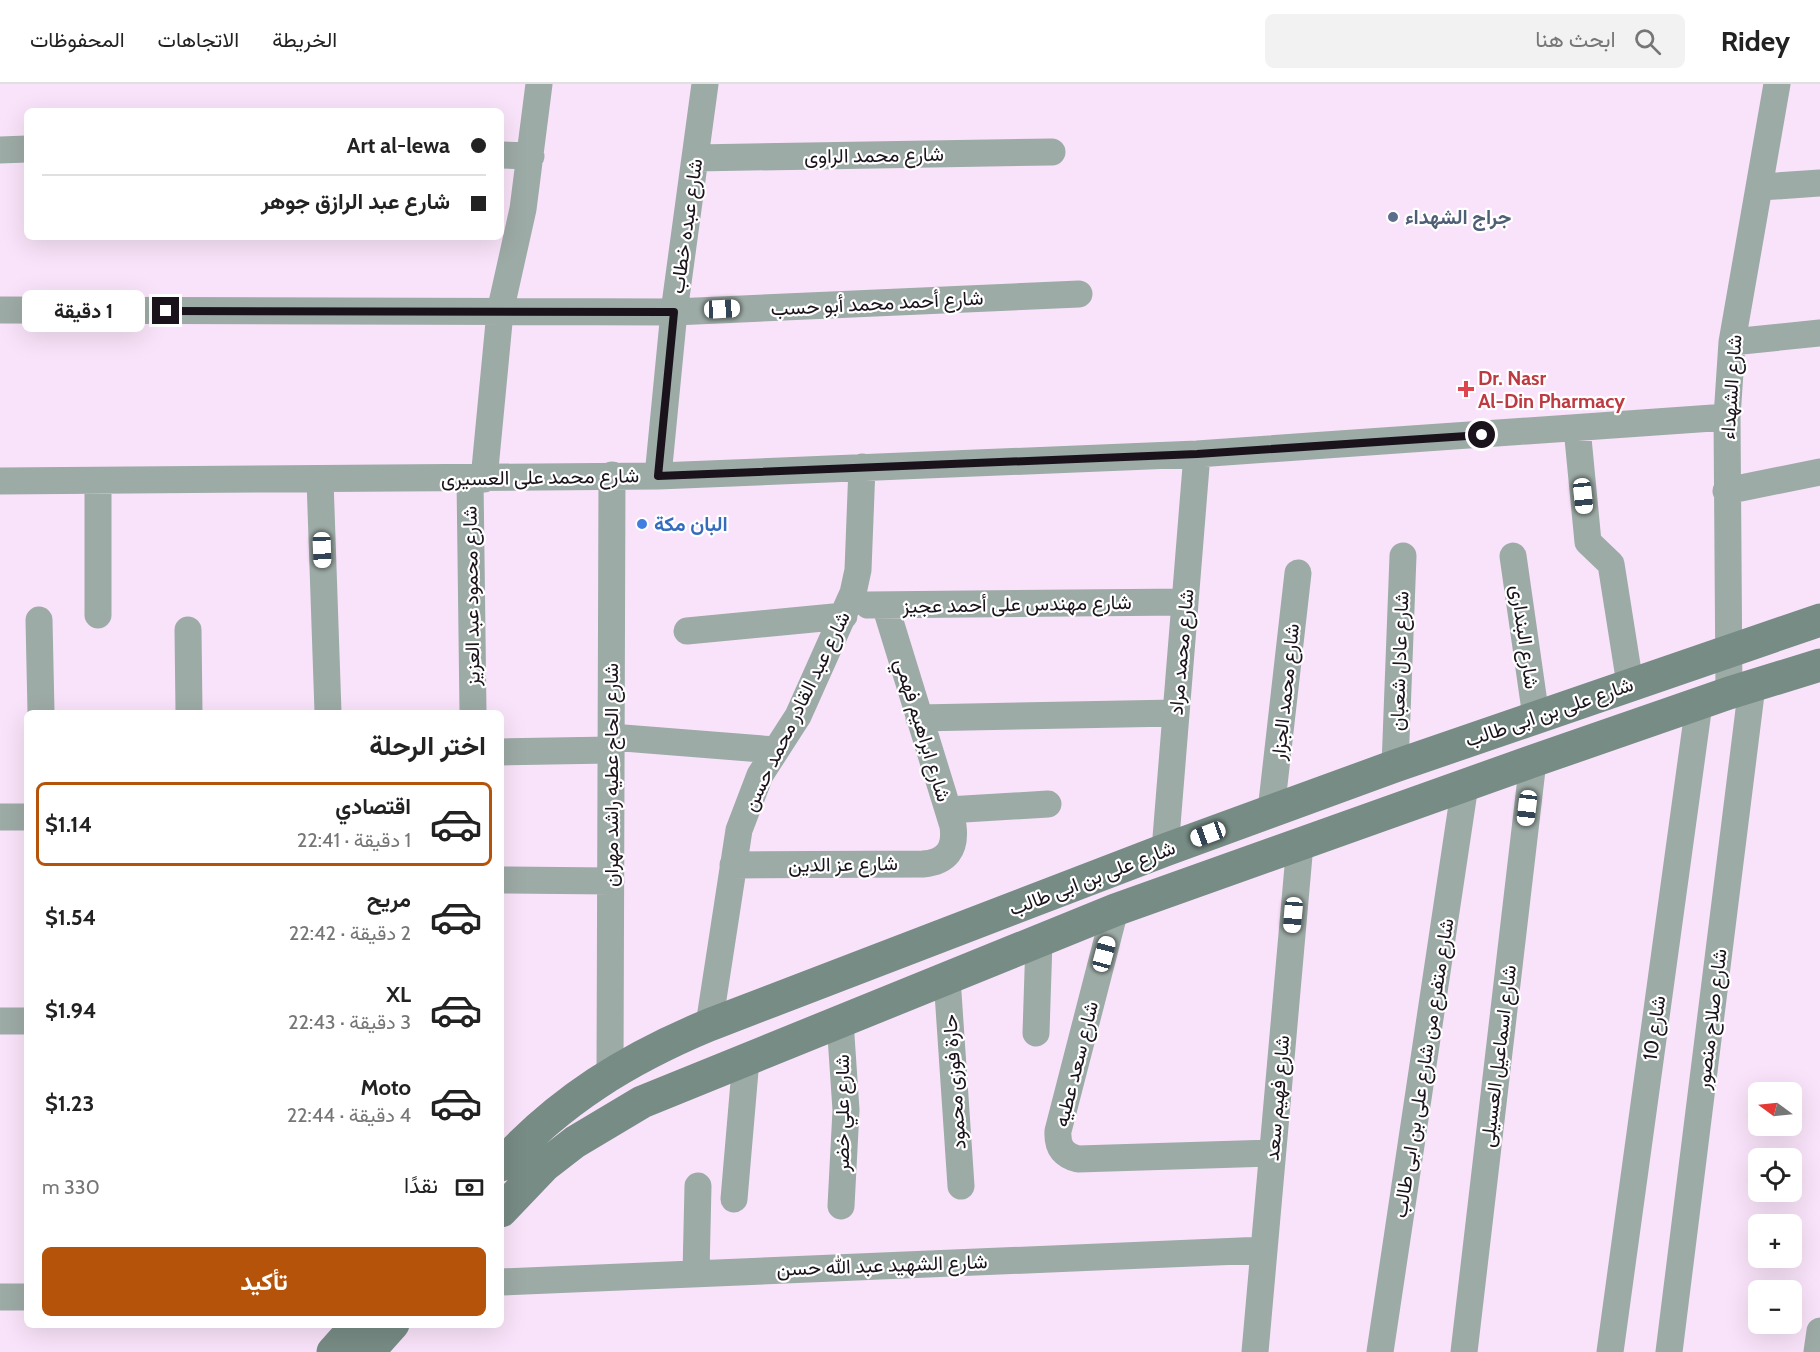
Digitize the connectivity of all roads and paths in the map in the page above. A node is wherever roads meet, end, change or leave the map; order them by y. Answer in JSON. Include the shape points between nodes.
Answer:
{"nodes":[{"id":1,"x":539,"y":84,"type":"edge"},
{"id":2,"x":705,"y":84,"type":"edge"},
{"id":3,"x":1777,"y":84,"type":"edge"},
{"id":4,"x":24,"y":149,"type":"edge"},
{"id":5,"x":0,"y":150,"type":"edge"},
{"id":6,"x":1052,"y":152,"type":"dead end"},
{"id":7,"x":504,"y":155,"type":"edge"},
{"id":8,"x":531,"y":156,"type":"junction"},
{"id":9,"x":695,"y":158,"type":"junction"},
{"id":10,"x":1820,"y":183,"type":"edge"},
{"id":11,"x":1761,"y":187,"type":"junction"},
{"id":12,"x":1079,"y":294,"type":"dead end"},
{"id":13,"x":0,"y":310,"type":"edge"},
{"id":14,"x":500,"y":312,"type":"junction"},
{"id":15,"x":674,"y":312,"type":"junction"},
{"id":16,"x":1820,"y":333,"type":"edge"},
{"id":17,"x":1732,"y":342,"type":"junction"},
{"id":18,"x":1727,"y":417,"type":"junction"},
{"id":19,"x":1577,"y":428,"type":"junction"},
{"id":20,"x":1197,"y":454,"type":"junction"},
{"id":21,"x":862,"y":467,"type":"junction"},
{"id":22,"x":1820,"y":472,"type":"edge"},
{"id":23,"x":612,"y":475,"type":"junction"},
{"id":24,"x":658,"y":476,"type":"junction"},
{"id":25,"x":477,"y":479,"type":"junction"},
{"id":26,"x":320,"y":480,"type":"junction"},
{"id":27,"x":0,"y":481,"type":"edge"},
{"id":28,"x":98,"y":481,"type":"junction"},
{"id":29,"x":1726,"y":491,"type":"junction"},
{"id":30,"x":1403,"y":556,"type":"dead end"},
{"id":31,"x":1513,"y":556,"type":"dead end"},
{"id":32,"x":1298,"y":573,"type":"dead end"},
{"id":33,"x":1185,"y":602,"type":"junction"},
{"id":34,"x":885,"y":605,"type":"junction"},
{"id":35,"x":846,"y":611,"type":"junction"},
{"id":36,"x":98,"y":615,"type":"dead end"},
{"id":37,"x":39,"y":620,"type":"dead end"},
{"id":38,"x":1820,"y":620,"type":"edge"},
{"id":39,"x":188,"y":630,"type":"dead end"},
{"id":40,"x":687,"y":631,"type":"dead end"},
{"id":41,"x":1729,"y":650,"type":"junction"},
{"id":42,"x":1820,"y":665,"type":"edge"},
{"id":43,"x":1630,"y":684,"type":"junction"},
{"id":44,"x":1741,"y":689,"type":"junction"},
{"id":45,"x":1699,"y":704,"type":"junction"},
{"id":46,"x":41,"y":710,"type":"edge"},
{"id":47,"x":189,"y":710,"type":"edge"},
{"id":48,"x":328,"y":710,"type":"edge"},
{"id":49,"x":473,"y":710,"type":"edge"},
{"id":50,"x":1176,"y":713,"type":"junction"},
{"id":51,"x":1536,"y":717,"type":"junction"},
{"id":52,"x":919,"y":718,"type":"junction"},
{"id":53,"x":611,"y":744,"type":"junction"},
{"id":54,"x":775,"y":750,"type":"junction"},
{"id":55,"x":504,"y":752,"type":"edge"},
{"id":56,"x":1533,"y":760,"type":"junction"},
{"id":57,"x":1395,"y":766,"type":"junction"},
{"id":58,"x":1465,"y":785,"type":"junction"},
{"id":59,"x":1048,"y":804,"type":"dead end"},
{"id":60,"x":948,"y":810,"type":"junction"},
{"id":61,"x":1271,"y":811,"type":"junction"},
{"id":62,"x":0,"y":817,"type":"edge"},
{"id":63,"x":24,"y":817,"type":"edge"},
{"id":64,"x":1300,"y":844,"type":"junction"},
{"id":65,"x":1165,"y":850,"type":"junction"},
{"id":66,"x":949,"y":854,"type":"joint"},
{"id":67,"x":733,"y":865,"type":"junction"},
{"id":68,"x":504,"y":880,"type":"edge"},
{"id":69,"x":611,"y":881,"type":"junction"},
{"id":70,"x":1115,"y":910,"type":"junction"},
{"id":71,"x":1040,"y":941,"type":"junction"},
{"id":72,"x":947,"y":978,"type":"junction"},
{"id":73,"x":769,"y":1000,"type":"junction"},
{"id":74,"x":0,"y":1021,"type":"edge"},
{"id":75,"x":24,"y":1021,"type":"edge"},
{"id":76,"x":840,"y":1021,"type":"junction"},
{"id":77,"x":709,"y":1025,"type":"junction"},
{"id":78,"x":1036,"y":1033,"type":"dead end"},
{"id":79,"x":790,"y":1042,"type":"junction"},
{"id":80,"x":746,"y":1059,"type":"junction"},
{"id":81,"x":610,"y":1074,"type":"junction"},
{"id":82,"x":1272,"y":1153,"type":"junction"},
{"id":83,"x":504,"y":1162,"type":"edge"},
{"id":84,"x":698,"y":1186,"type":"dead end"},
{"id":85,"x":961,"y":1186,"type":"dead end"},
{"id":86,"x":734,"y":1199,"type":"dead end"},
{"id":87,"x":841,"y":1206,"type":"dead end"},
{"id":88,"x":504,"y":1208,"type":"edge"},
{"id":89,"x":1264,"y":1250,"type":"junction"},
{"id":90,"x":696,"y":1273,"type":"junction"},
{"id":91,"x":504,"y":1282,"type":"edge"},
{"id":92,"x":0,"y":1297,"type":"edge"},
{"id":93,"x":24,"y":1297,"type":"edge"},
{"id":94,"x":354,"y":1328,"type":"edge"},
{"id":95,"x":389,"y":1328,"type":"edge"},
{"id":96,"x":1820,"y":1331,"type":"edge"},
{"id":97,"x":333,"y":1352,"type":"edge"},
{"id":98,"x":368,"y":1352,"type":"edge"},
{"id":99,"x":1255,"y":1352,"type":"edge"},
{"id":100,"x":1380,"y":1352,"type":"edge"},
{"id":101,"x":1464,"y":1352,"type":"edge"},
{"id":102,"x":1610,"y":1352,"type":"edge"},
{"id":103,"x":1669,"y":1352,"type":"edge"},
{"id":104,"x":1817,"y":1352,"type":"edge"}],
"edges":[{"from":1,"to":8,"type":"street","name":"شارع محمود عبد العزيز"},
{"from":2,"to":9,"type":"street","name":"شارع عبده خطاب"},
{"from":3,"to":11,"type":"street","name":"شارع الشهداء"},
{"from":4,"to":5,"type":"street"},
{"from":6,"to":9,"type":"street","name":"شارع محمد الراوى"},
{"from":7,"to":8,"type":"street"},
{"from":8,"to":14,"type":"street","name":"شارع محمود عبد العزيز"},
{"from":9,"to":15,"type":"street","name":"شارع عبده خطاب"},
{"from":10,"to":11,"type":"street"},
{"from":11,"to":17,"type":"street","name":"شارع الشهداء"},
{"from":12,"to":15,"type":"street","name":"شارع أحمد محمد أبو حسب"},
{"from":13,"to":14,"type":"street","name":"شارع أحمد محمد أبو حسب"},
{"from":14,"to":15,"type":"street","name":"شارع أحمد محمد أبو حسب"},
{"from":14,"to":25,"type":"street","name":"شارع محمود عبد العزيز"},
{"from":15,"to":24,"type":"street","name":"شارع عبده خطاب"},
{"from":16,"to":17,"type":"street"},
{"from":17,"to":18,"type":"street","name":"شارع الشهداء"},
{"from":18,"to":19,"type":"street","name":"شارع محمد على العسيرى"},
{"from":18,"to":29,"type":"street","name":"شارع الشهداء"},
{"from":19,"to":20,"type":"street","name":"شارع محمد على العسيرى"},
{"from":19,"to":43,"type":"street","via":[[1588,542],[1611,564]]},
{"from":20,"to":21,"type":"street","name":"شارع محمد على العسيرى"},
{"from":20,"to":33,"type":"street","name":"شارع محمد مراد"},
{"from":21,"to":24,"type":"street","name":"شارع محمد على العسيرى"},
{"from":21,"to":35,"type":"street","name":"شارع عبد القادر محمد حسن","via":[[858,570]]},
{"from":22,"to":29,"type":"street"},
{"from":23,"to":24,"type":"street","name":"شارع محمد على العسيرى"},
{"from":23,"to":25,"type":"street","name":"شارع محمد على العسيرى"},
{"from":23,"to":53,"type":"street","name":"شارع الحاج عطيه راشد مهران"},
{"from":25,"to":26,"type":"street","name":"شارع محمد على العسيرى"},
{"from":25,"to":49,"type":"street","name":"شارع محمود عبد العزيز"},
{"from":26,"to":28,"type":"street","name":"شارع محمد على العسيرى"},
{"from":26,"to":48,"type":"street"},
{"from":27,"to":28,"type":"street","name":"شارع محمد على العسيرى"},
{"from":28,"to":36,"type":"street"},
{"from":29,"to":41,"type":"street","name":"شارع الشهداء"},
{"from":30,"to":57,"type":"street","name":"شارع عادل شعبان"},
{"from":31,"to":51,"type":"street","name":"شارع البندارى"},
{"from":32,"to":61,"type":"street","name":"شارع محمد الجزار"},
{"from":33,"to":34,"type":"street","name":"شارع مهندس على أحمد عجيز"},
{"from":33,"to":50,"type":"street","name":"شارع محمد مراد"},
{"from":34,"to":35,"type":"street","name":"شارع مهندس على أحمد عجيز"},
{"from":34,"to":52,"type":"street","name":"شارع ابراهيم فهمي"},
{"from":35,"to":40,"type":"street","name":"شارع مهندس على أحمد عجيز"},
{"from":35,"to":54,"type":"street","name":"شارع عبد القادر محمد حسن","via":[[798,716]]},
{"from":37,"to":46,"type":"street"},
{"from":38,"to":41,"type":"street","name":"شارع على بن ابى طالب"},
{"from":39,"to":47,"type":"street"},
{"from":41,"to":43,"type":"street","name":"شارع على بن ابى طالب"},
{"from":41,"to":44,"type":"street","name":"شارع الشهداء"},
{"from":42,"to":44,"type":"street","name":"شارع على بن ابى طالب"},
{"from":43,"to":51,"type":"street","name":"شارع على بن ابى طالب"},
{"from":44,"to":45,"type":"street","name":"شارع على بن ابى طالب"},
{"from":44,"to":103,"type":"street","name":"شارع صلاح منصور"},
{"from":45,"to":56,"type":"street","name":"شارع على بن ابى طالب"},
{"from":45,"to":102,"type":"street","name":"شارع 10"},
{"from":50,"to":52,"type":"street"},
{"from":50,"to":65,"type":"street","name":"شارع محمد مراد"},
{"from":51,"to":57,"type":"street","name":"شارع على بن ابى طالب"},
{"from":52,"to":60,"type":"street","name":"شارع ابراهيم فهمي"},
{"from":53,"to":54,"type":"street"},
{"from":53,"to":55,"type":"street"},
{"from":53,"to":69,"type":"street","name":"شارع الحاج عطيه راشد مهران"},
{"from":54,"to":67,"type":"street","name":"شارع عبد القادر محمد حسن","via":[[748,802]]},
{"from":56,"to":58,"type":"street","name":"شارع على بن ابى طالب"},
{"from":56,"to":101,"type":"street","name":"شارع اسماعيل العسيلى"},
{"from":57,"to":61,"type":"street","name":"شارع على بن ابى طالب"},
{"from":58,"to":64,"type":"street","name":"شارع على بن ابى طالب"},
{"from":58,"to":100,"type":"street","name":"شارع متفرع من شارع على بن ابى طالب"},
{"from":59,"to":60,"type":"street"},
{"from":60,"to":66,"type":"street","name":"شارع ابراهيم فهمي","via":[[955,841]]},
{"from":61,"to":65,"type":"street","name":"شارع على بن ابى طالب"},
{"from":62,"to":63,"type":"street"},
{"from":64,"to":70,"type":"street","name":"شارع على بن ابى طالب"},
{"from":64,"to":82,"type":"street","name":"شارع فهيم سعد"},
{"from":65,"to":73,"type":"street","name":"شارع على بن ابى طالب"},
{"from":66,"to":67,"type":"street","name":"شارع عز الدين","via":[[938,862],[923,864]]},
{"from":67,"to":77,"type":"street","name":"شارع عبد القادر محمد حسن"},
{"from":68,"to":69,"type":"street"},
{"from":69,"to":81,"type":"street","name":"شارع الحاج عطيه راشد مهران"},
{"from":70,"to":71,"type":"street","name":"شارع على بن ابى طالب"},
{"from":70,"to":82,"type":"street","name":"شارع سعد عطيه","via":[[1058,1131],[1061,1150],[1078,1159]]},
{"from":71,"to":72,"type":"street","name":"شارع على بن ابى طالب"},
{"from":71,"to":78,"type":"street"},
{"from":72,"to":76,"type":"street","name":"شارع على بن ابى طالب"},
{"from":72,"to":85,"type":"street","name":"حارة فوزى محمود"},
{"from":73,"to":77,"type":"street","name":"شارع على بن ابى طالب"},
{"from":73,"to":79,"type":"street"},
{"from":74,"to":75,"type":"street"},
{"from":76,"to":79,"type":"street","name":"شارع على بن ابى طالب"},
{"from":76,"to":87,"type":"street","name":"شارع علي خضر","via":[[846,1110]]},
{"from":77,"to":81,"type":"street","name":"شارع على بن ابى طالب","via":[[658,1046]]},
{"from":79,"to":80,"type":"street","name":"شارع على بن ابى طالب"},
{"from":80,"to":86,"type":"street"},
{"from":80,"to":88,"type":"street","name":"شارع على بن ابى طالب","via":[[608,1120],[544,1166]]},
{"from":81,"to":83,"type":"street","name":"شارع على بن ابى طالب","via":[[581,1091],[533,1130]]},
{"from":82,"to":89,"type":"street","name":"شارع فهيم سعد"},
{"from":84,"to":90,"type":"street"},
{"from":89,"to":90,"type":"street","name":"شارع الشهيد عبد الله حسن"},
{"from":89,"to":99,"type":"street","name":"شارع فهيم سعد"},
{"from":90,"to":91,"type":"street","name":"شارع الشهيد عبد الله حسن"},
{"from":92,"to":93,"type":"street"},
{"from":94,"to":97,"type":"street"},
{"from":95,"to":98,"type":"street"},
{"from":96,"to":104,"type":"street"}]}
